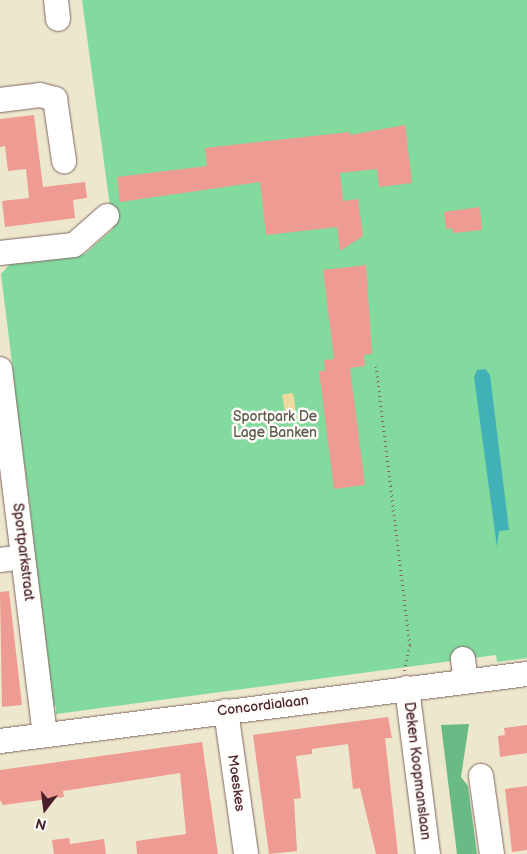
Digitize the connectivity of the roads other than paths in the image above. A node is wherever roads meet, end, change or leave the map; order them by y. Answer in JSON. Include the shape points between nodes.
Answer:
{"nodes":[{"id":1,"x":0,"y":100,"type":"edge"},
{"id":2,"x":64,"y":161,"type":"dead end"},
{"id":3,"x":107,"y":216,"type":"dead end"},
{"id":4,"x":0,"y":254,"type":"edge"},
{"id":5,"x":0,"y":369,"type":"edge"},
{"id":6,"x":2,"y":404,"type":"edge"},
{"id":7,"x":23,"y":557,"type":"junction"},
{"id":8,"x":0,"y":560,"type":"edge"},
{"id":9,"x":527,"y":674,"type":"edge"},
{"id":10,"x":405,"y":688,"type":"junction"},
{"id":11,"x":226,"y":711,"type":"junction"},
{"id":12,"x":45,"y":735,"type":"junction"},
{"id":13,"x":0,"y":741,"type":"edge"},
{"id":14,"x":481,"y":776,"type":"dead end"},
{"id":15,"x":246,"y":854,"type":"edge"},
{"id":16,"x":428,"y":854,"type":"edge"},
{"id":17,"x":492,"y":854,"type":"edge"}],
"edges":[{"from":1,"to":2,"type":"street","via":[[40,95],[55,99]]},
{"from":3,"to":4,"type":"street","via":[[74,244]]},
{"from":5,"to":6,"type":"street","name":"Sportparkstraat"},
{"from":6,"to":7,"type":"street","name":"Sportparkstraat"},
{"from":7,"to":8,"type":"street"},
{"from":7,"to":12,"type":"street","name":"Sportparkstraat"},
{"from":9,"to":10,"type":"street","name":"Concordialaan","via":[[464,670]]},
{"from":10,"to":11,"type":"street","name":"Concordialaan"},
{"from":10,"to":16,"type":"street","name":"Deken Koopmanslaan"},
{"from":11,"to":12,"type":"street","name":"Concordialaan"},
{"from":11,"to":15,"type":"street","name":"Moeskes"},
{"from":12,"to":13,"type":"street","name":"Concordialaan"},
{"from":14,"to":17,"type":"street"}]}
